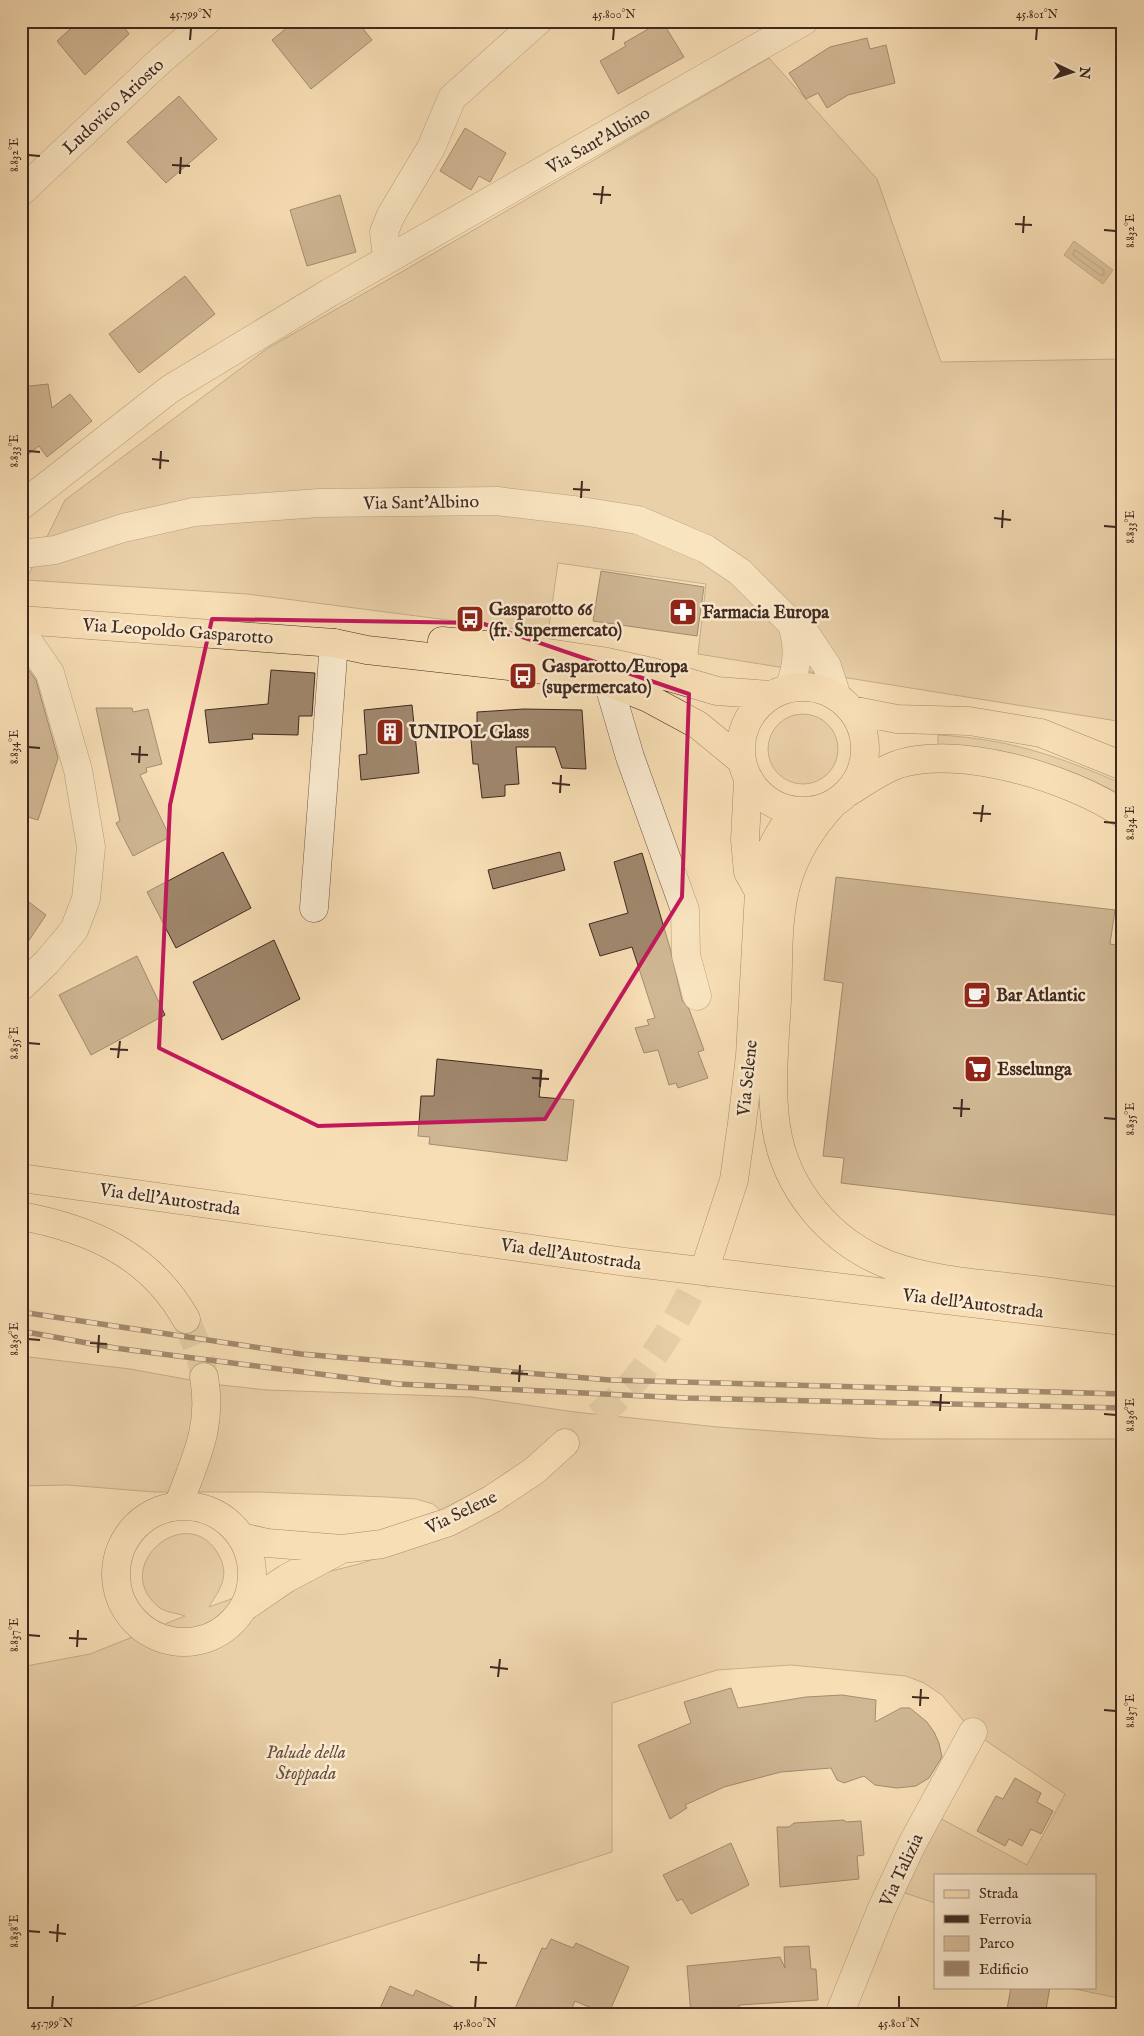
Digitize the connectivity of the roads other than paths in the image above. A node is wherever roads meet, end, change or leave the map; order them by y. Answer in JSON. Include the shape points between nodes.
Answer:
{"nodes":[{"id":1,"x":207,"y":21,"type":"edge"},
{"id":2,"x":538,"y":21,"type":"edge"},
{"id":3,"x":804,"y":21,"type":"edge"},
{"id":4,"x":21,"y":192,"type":"edge"},
{"id":5,"x":391,"y":257,"type":"junction"},
{"id":6,"x":21,"y":506,"type":"edge"},
{"id":7,"x":21,"y":550,"type":"edge"},
{"id":8,"x":21,"y":620,"type":"edge"},
{"id":9,"x":792,"y":624,"type":"junction"},
{"id":10,"x":21,"y":631,"type":"edge"},
{"id":11,"x":334,"y":643,"type":"junction"},
{"id":12,"x":608,"y":682,"type":"junction"},
{"id":13,"x":781,"y":692,"type":"junction"},
{"id":14,"x":648,"y":698,"type":"junction"},
{"id":15,"x":844,"y":704,"type":"junction"},
{"id":16,"x":624,"y":739,"type":"junction"},
{"id":17,"x":1123,"y":766,"type":"edge"},
{"id":18,"x":745,"y":770,"type":"junction"},
{"id":19,"x":839,"y":799,"type":"junction"},
{"id":20,"x":795,"y":811,"type":"junction"},
{"id":21,"x":1123,"y":814,"type":"edge"},
{"id":22,"x":759,"y":892,"type":"junction"},
{"id":23,"x":314,"y":908,"type":"dead end"},
{"id":24,"x":21,"y":987,"type":"edge"},
{"id":25,"x":697,"y":996,"type":"dead end"},
{"id":26,"x":21,"y":1178,"type":"edge"},
{"id":27,"x":21,"y":1216,"type":"edge"},
{"id":28,"x":708,"y":1259,"type":"tunnel mouth"},
{"id":29,"x":1123,"y":1302,"type":"edge"},
{"id":30,"x":186,"y":1320,"type":"tunnel mouth"},
{"id":31,"x":1123,"y":1321,"type":"edge"},
{"id":32,"x":204,"y":1377,"type":"tunnel mouth"},
{"id":33,"x":565,"y":1442,"type":"tunnel mouth"},
{"id":34,"x":178,"y":1506,"type":"junction"},
{"id":35,"x":241,"y":1537,"type":"junction"},
{"id":36,"x":342,"y":1550,"type":"junction"},
{"id":37,"x":243,"y":1608,"type":"junction"},
{"id":38,"x":973,"y":1732,"type":"dead end"},
{"id":39,"x":840,"y":2015,"type":"edge"}],
"edges":[{"from":1,"to":4,"type":"street","name":"Ludovico Ariosto"},
{"from":2,"to":5,"type":"street","via":[[452,98],[431,148],[384,232],[386,249]]},
{"from":3,"to":5,"type":"street","name":"Via Sant'Albino"},
{"from":5,"to":6,"type":"street","name":"Via Sant'Albino","via":[[170,389]]},
{"from":7,"to":9,"type":"street","name":"Via Sant'Albino","via":[[30,553],[55,550],[122,528],[194,512],[319,503],[497,501],[638,520],[713,554],[740,572]]},
{"from":8,"to":11,"type":"main road","name":"Via Leopoldo Gasparotto"},
{"from":9,"to":13,"type":"street","via":[[797,666]]},
{"from":9,"to":15,"type":"street","name":"Via Sant'Albino","via":[[807,636],[823,658]]},
{"from":10,"to":24,"type":"street","via":[[50,673],[78,770],[90,846],[86,899],[74,930]]},
{"from":11,"to":12,"type":"main road","name":"Via Leopoldo Gasparotto","via":[[367,650],[575,674]]},
{"from":11,"to":13,"type":"main road","name":"Via Leopoldo Gasparotto","via":[[351,637],[369,637],[500,646],[626,666],[717,690]]},
{"from":11,"to":23,"type":"street"},
{"from":12,"to":14,"type":"main road","name":"Via Leopoldo Gasparotto"},
{"from":12,"to":16,"type":"street"},
{"from":13,"to":15,"type":"main road","name":"Via Leopoldo Gasparotto","via":[[806,687],[822,690]]},
{"from":13,"to":18,"type":"main road","via":[[757,707],[746,723],[741,742]]},
{"from":14,"to":16,"type":"street","via":[[632,713]]},
{"from":14,"to":18,"type":"main road","name":"Via Leopoldo Gasparotto","via":[[698,725]]},
{"from":15,"to":17,"type":"main road","name":"Via Leopoldo Gasparotto","via":[[897,719],[969,721],[1041,733]]},
{"from":15,"to":19,"type":"main road","via":[[860,726],[864,744],[857,780]]},
{"from":16,"to":25,"type":"street","via":[[685,910],[686,955]]},
{"from":18,"to":20,"type":"main road","name":"Via Leopoldo Gasparotto","via":[[760,795],[776,806]]},
{"from":18,"to":22,"type":"main road","name":"Via Selene","via":[[748,872]]},
{"from":19,"to":20,"type":"main road","name":"Via Leopoldo Gasparotto","via":[[814,810]]},
{"from":19,"to":21,"type":"main road","name":"Via Leopoldo Gasparotto","via":[[899,764],[950,760],[1034,773],[1088,793]]},
{"from":19,"to":29,"type":"main road","via":[[815,826],[796,859],[787,883],[782,915],[774,1097],[776,1128],[793,1181],[807,1203],[830,1228],[866,1254],[890,1265],[950,1280]]},
{"from":20,"to":22,"type":"main road","name":"Via Selene","via":[[762,867]]},
{"from":22,"to":28,"type":"main road","name":"Via Selene","via":[[750,1056],[741,1133],[734,1180]]},
{"from":26,"to":31,"type":"main road","name":"Via dell'Autostrada","via":[[626,1262]]},
{"from":27,"to":30,"type":"main road","via":[[69,1228],[128,1254],[165,1287]]},
{"from":32,"to":34,"type":"main road","via":[[208,1396],[206,1430]]},
{"from":33,"to":36,"type":"main road","name":"Via Selene","via":[[534,1471],[449,1522],[382,1544]]},
{"from":34,"to":35,"type":"main road","name":"Via Selene","via":[[199,1507],[219,1515]]},
{"from":34,"to":37,"type":"main road","name":"Via Selene","via":[[148,1515],[124,1542],[117,1562],[116,1583],[122,1603],[134,1621],[151,1634],[171,1641],[192,1642],[212,1636],[230,1624]]},
{"from":35,"to":36,"type":"main road","name":"Via Selene","via":[[266,1543]]},
{"from":35,"to":37,"type":"main road","name":"Via Selene","via":[[252,1567],[251,1588]]},
{"from":36,"to":37,"type":"main road","name":"Via Selene","via":[[287,1578]]},
{"from":38,"to":39,"type":"street","name":"Via Talizia","via":[[912,1844],[882,1908]]}]}
